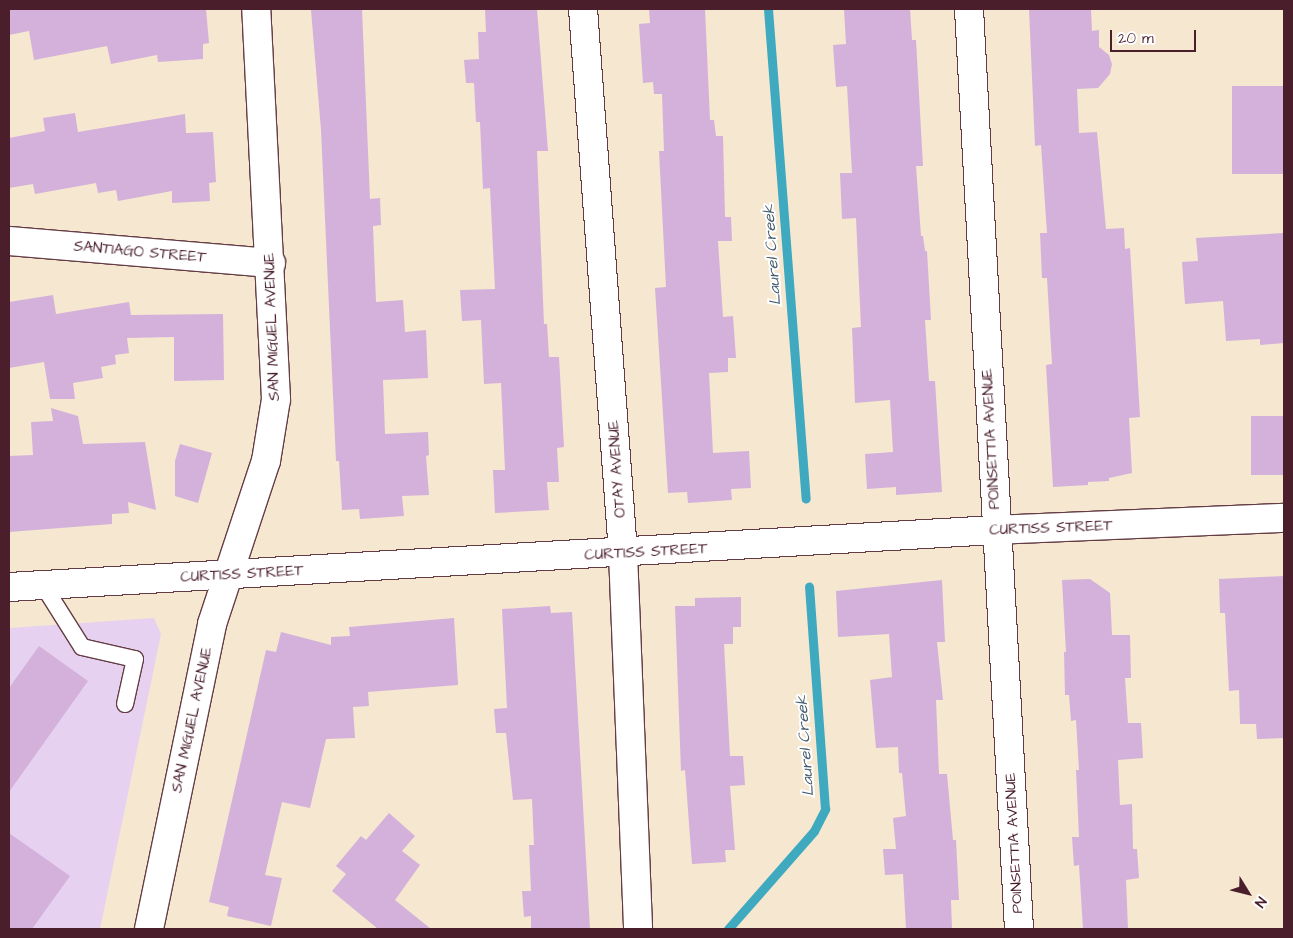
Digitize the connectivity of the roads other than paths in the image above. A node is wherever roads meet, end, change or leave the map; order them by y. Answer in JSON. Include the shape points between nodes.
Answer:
{"nodes":[{"id":1,"x":256,"y":9,"type":"edge"},
{"id":2,"x":583,"y":9,"type":"edge"},
{"id":3,"x":969,"y":9,"type":"edge"},
{"id":4,"x":9,"y":240,"type":"edge"},
{"id":5,"x":271,"y":263,"type":"junction"},
{"id":6,"x":1284,"y":518,"type":"edge"},
{"id":7,"x":995,"y":530,"type":"junction"},
{"id":8,"x":623,"y":553,"type":"junction"},
{"id":9,"x":230,"y":574,"type":"junction"},
{"id":10,"x":43,"y":585,"type":"junction"},
{"id":11,"x":9,"y":587,"type":"edge"},
{"id":12,"x":125,"y":704,"type":"dead end"},
{"id":13,"x":149,"y":929,"type":"edge"},
{"id":14,"x":638,"y":929,"type":"edge"},
{"id":15,"x":1019,"y":929,"type":"edge"}],
"edges":[{"from":1,"to":5,"type":"street","name":"SAN MIGUEL AVENUE"},
{"from":2,"to":8,"type":"street","name":"OTAY AVENUE"},
{"from":3,"to":7,"type":"street","name":"POINSETTIA AVENUE"},
{"from":4,"to":5,"type":"street","name":"SANTIAGO STREET"},
{"from":5,"to":9,"type":"street","name":"SAN MIGUEL AVENUE","via":[[276,399],[266,461]]},
{"from":6,"to":7,"type":"street","name":"CURTISS STREET"},
{"from":7,"to":8,"type":"street","name":"CURTISS STREET"},
{"from":7,"to":15,"type":"street","name":"POINSETTIA AVENUE"},
{"from":8,"to":9,"type":"street","name":"CURTISS STREET"},
{"from":8,"to":14,"type":"street","name":"OTAY AVENUE"},
{"from":9,"to":10,"type":"street","name":"CURTISS STREET"},
{"from":9,"to":13,"type":"street","name":"SAN MIGUEL AVENUE","via":[[212,624]]},
{"from":10,"to":11,"type":"street","name":"CURTISS STREET"},
{"from":10,"to":12,"type":"lane","via":[[82,647],[135,659]]}]}
